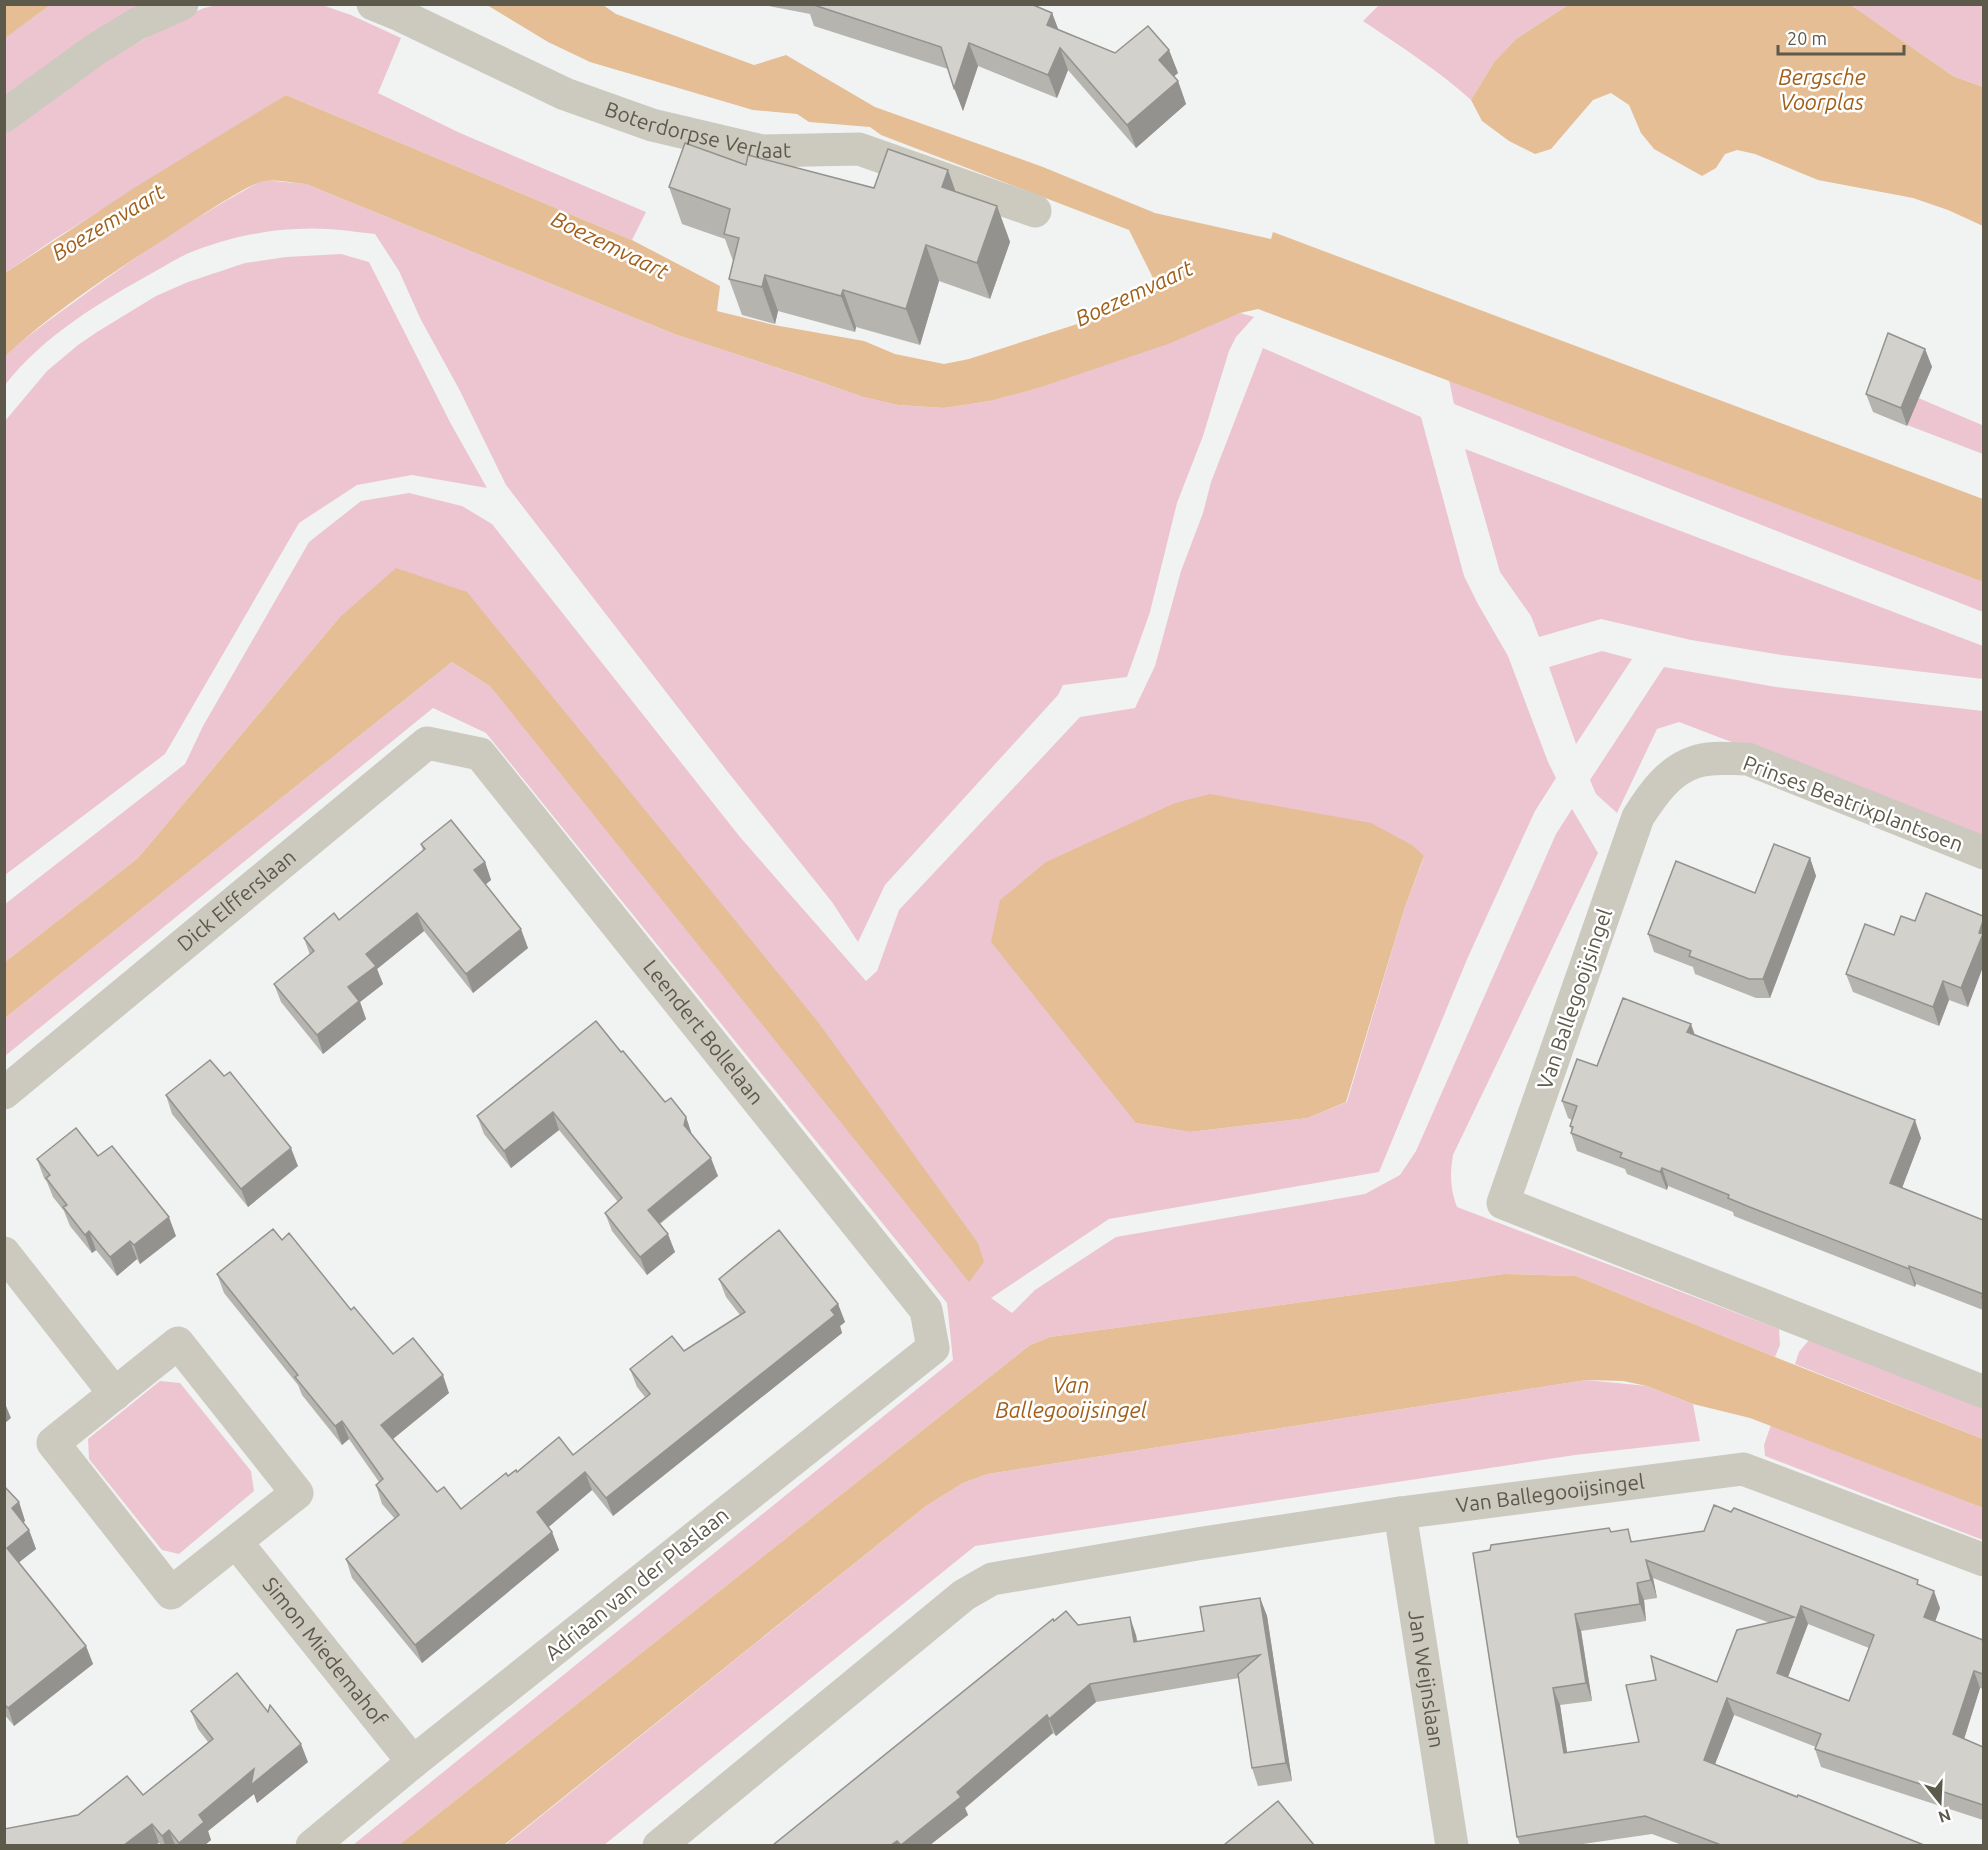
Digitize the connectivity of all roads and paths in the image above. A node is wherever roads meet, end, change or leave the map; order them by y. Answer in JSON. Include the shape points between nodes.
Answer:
{"nodes":[{"id":1,"x":182,"y":4,"type":"edge"},
{"id":2,"x":373,"y":4,"type":"edge"},
{"id":3,"x":4,"y":116,"type":"edge"},
{"id":4,"x":1035,"y":211,"type":"dead end"},
{"id":5,"x":480,"y":754,"type":"joint"},
{"id":6,"x":1638,"y":817,"type":"joint"},
{"id":7,"x":1983,"y":853,"type":"edge"},
{"id":8,"x":4,"y":1093,"type":"edge"},
{"id":9,"x":4,"y":1253,"type":"edge"},
{"id":10,"x":926,"y":1310,"type":"joint"},
{"id":11,"x":1983,"y":1392,"type":"edge"},
{"id":12,"x":115,"y":1394,"type":"junction"},
{"id":13,"x":1400,"y":1513,"type":"junction"},
{"id":14,"x":236,"y":1542,"type":"junction"},
{"id":15,"x":1983,"y":1560,"type":"edge"},
{"id":16,"x":413,"y":1762,"type":"junction"},
{"id":17,"x":312,"y":1845,"type":"edge"},
{"id":18,"x":659,"y":1845,"type":"edge"},
{"id":19,"x":1452,"y":1845,"type":"edge"}],
"edges":[{"from":1,"to":3,"type":"street","via":[[137,24],[96,49]]},
{"from":2,"to":4,"type":"street","name":"Boterdorpse Verlaat","via":[[565,94],[652,125],[762,151],[859,149]]},
{"from":5,"to":8,"type":"street","name":"Dick Elfferslaan","via":[[427,743]]},
{"from":5,"to":10,"type":"street","name":"Leendert Bollelaan"},
{"from":6,"to":7,"type":"street","name":"Prinses Beatrixplantsoen","via":[[1653,793],[1672,775],[1695,762],[1748,759]]},
{"from":6,"to":11,"type":"street","name":"Van Ballegooijsingel","via":[[1503,1203]]},
{"from":9,"to":12,"type":"street"},
{"from":10,"to":16,"type":"street","name":"Adriaan van der Plaslaan","via":[[933,1348]]},
{"from":12,"to":14,"type":"street","via":[[178,1344],[297,1493]]},
{"from":12,"to":14,"type":"street","via":[[53,1443],[171,1593]]},
{"from":13,"to":15,"type":"street","name":"Van Ballegooijsingel","via":[[1743,1469]]},
{"from":13,"to":18,"type":"street","name":"Van Ballegooijsingel","via":[[992,1579],[964,1595]]},
{"from":13,"to":19,"type":"street","name":"Jan Weijnslaan"},
{"from":14,"to":16,"type":"street","name":"Simon Miedemahof"},
{"from":16,"to":17,"type":"street","name":"Adriaan van der Plaslaan"}]}
